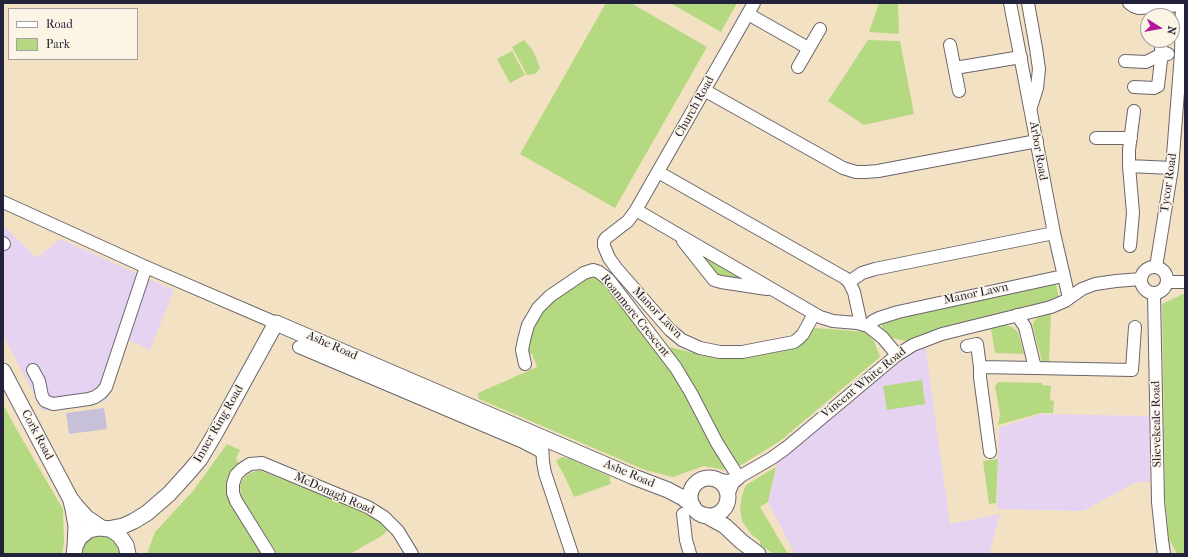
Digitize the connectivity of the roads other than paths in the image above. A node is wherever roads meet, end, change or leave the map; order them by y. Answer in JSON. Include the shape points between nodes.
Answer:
{"nodes":[{"id":1,"x":754,"y":3,"type":"edge"},
{"id":2,"x":1010,"y":3,"type":"edge"},
{"id":3,"x":1028,"y":3,"type":"edge"},
{"id":4,"x":1129,"y":3,"type":"edge"},
{"id":5,"x":1182,"y":4,"type":"edge"},
{"id":6,"x":748,"y":14,"type":"junction"},
{"id":7,"x":820,"y":29,"type":"dead end"},
{"id":8,"x":950,"y":45,"type":"dead end"},
{"id":9,"x":808,"y":48,"type":"junction"},
{"id":10,"x":1162,"y":48,"type":"edge"},
{"id":11,"x":1166,"y":54,"type":"junction"},
{"id":12,"x":1181,"y":54,"type":"junction"},
{"id":13,"x":1021,"y":57,"type":"junction"},
{"id":14,"x":1125,"y":61,"type":"dead end"},
{"id":15,"x":798,"y":67,"type":"dead end"},
{"id":16,"x":955,"y":68,"type":"junction"},
{"id":17,"x":1134,"y":87,"type":"dead end"},
{"id":18,"x":704,"y":90,"type":"junction"},
{"id":19,"x":959,"y":91,"type":"dead end"},
{"id":20,"x":1031,"y":108,"type":"junction"},
{"id":21,"x":1134,"y":111,"type":"dead end"},
{"id":22,"x":1096,"y":138,"type":"dead end"},
{"id":23,"x":1131,"y":138,"type":"junction"},
{"id":24,"x":1037,"y":141,"type":"junction"},
{"id":25,"x":1129,"y":166,"type":"junction"},
{"id":26,"x":1172,"y":168,"type":"junction"},
{"id":27,"x":658,"y":172,"type":"junction"},
{"id":28,"x":3,"y":202,"type":"edge"},
{"id":29,"x":636,"y":210,"type":"junction"},
{"id":30,"x":1054,"y":233,"type":"junction"},
{"id":31,"x":680,"y":236,"type":"junction"},
{"id":32,"x":1130,"y":246,"type":"dead end"},
{"id":33,"x":146,"y":267,"type":"junction"},
{"id":34,"x":1156,"y":267,"type":"junction"},
{"id":35,"x":1063,"y":276,"type":"junction"},
{"id":36,"x":1141,"y":279,"type":"junction"},
{"id":37,"x":849,"y":282,"type":"junction"},
{"id":38,"x":1168,"y":282,"type":"junction"},
{"id":39,"x":1185,"y":282,"type":"edge"},
{"id":40,"x":774,"y":291,"type":"junction"},
{"id":41,"x":1154,"y":294,"type":"junction"},
{"id":42,"x":1069,"y":298,"type":"junction"},
{"id":43,"x":814,"y":314,"type":"junction"},
{"id":44,"x":1022,"y":314,"type":"junction"},
{"id":45,"x":276,"y":323,"type":"junction"},
{"id":46,"x":865,"y":325,"type":"junction"},
{"id":47,"x":1135,"y":327,"type":"dead end"},
{"id":48,"x":977,"y":344,"type":"dead end"},
{"id":49,"x":300,"y":347,"type":"dead end"},
{"id":50,"x":897,"y":355,"type":"junction"},
{"id":51,"x":341,"y":357,"type":"junction"},
{"id":52,"x":525,"y":364,"type":"dead end"},
{"id":53,"x":980,"y":367,"type":"junction"},
{"id":54,"x":1035,"y":368,"type":"junction"},
{"id":55,"x":33,"y":370,"type":"dead end"},
{"id":56,"x":3,"y":371,"type":"edge"},
{"id":57,"x":542,"y":444,"type":"junction"},
{"id":58,"x":990,"y":452,"type":"dead end"},
{"id":59,"x":739,"y":478,"type":"junction"},
{"id":60,"x":715,"y":479,"type":"junction"},
{"id":61,"x":697,"y":482,"type":"junction"},
{"id":62,"x":662,"y":488,"type":"junction"},
{"id":63,"x":70,"y":498,"type":"junction"},
{"id":64,"x":728,"y":499,"type":"junction"},
{"id":65,"x":688,"y":510,"type":"junction"},
{"id":66,"x":147,"y":513,"type":"junction"},
{"id":67,"x":705,"y":515,"type":"junction"},
{"id":68,"x":105,"y":528,"type":"junction"},
{"id":69,"x":736,"y":536,"type":"junction"},
{"id":70,"x":74,"y":550,"type":"edge"},
{"id":71,"x":128,"y":554,"type":"edge"},
{"id":72,"x":269,"y":554,"type":"edge"},
{"id":73,"x":412,"y":554,"type":"edge"},
{"id":74,"x":572,"y":554,"type":"edge"},
{"id":75,"x":690,"y":554,"type":"edge"},
{"id":76,"x":758,"y":554,"type":"edge"},
{"id":77,"x":1164,"y":554,"type":"edge"}],
"edges":[{"from":1,"to":6,"type":"street","name":"Church Road"},
{"from":2,"to":13,"type":"street","name":"Arbor Road"},
{"from":3,"to":20,"type":"street","via":[[1039,69]]},
{"from":4,"to":5,"type":"street","via":[[1139,8]]},
{"from":5,"to":12,"type":"street","name":"Tycor Road"},
{"from":6,"to":9,"type":"street"},
{"from":6,"to":18,"type":"street","name":"Church Road"},
{"from":7,"to":9,"type":"street"},
{"from":8,"to":16,"type":"street"},
{"from":9,"to":15,"type":"street"},
{"from":10,"to":11,"type":"street"},
{"from":11,"to":12,"type":"street"},
{"from":11,"to":14,"type":"street","via":[[1158,55],[1146,62]]},
{"from":11,"to":17,"type":"street","via":[[1161,60],[1158,86]]},
{"from":12,"to":26,"type":"street","name":"Tycor Road"},
{"from":13,"to":16,"type":"street"},
{"from":13,"to":20,"type":"street","name":"Arbor Road"},
{"from":16,"to":19,"type":"street"},
{"from":18,"to":24,"type":"street","via":[[843,168],[856,172],[878,171]]},
{"from":18,"to":27,"type":"street","name":"Church Road"},
{"from":20,"to":24,"type":"street","name":"Arbor Road"},
{"from":21,"to":23,"type":"street"},
{"from":22,"to":23,"type":"street"},
{"from":23,"to":25,"type":"street"},
{"from":24,"to":30,"type":"street","name":"Arbor Road"},
{"from":25,"to":26,"type":"street"},
{"from":25,"to":32,"type":"street","via":[[1133,213]]},
{"from":26,"to":34,"type":"street","name":"Tycor Road"},
{"from":27,"to":29,"type":"street","name":"Church Road"},
{"from":27,"to":37,"type":"street","via":[[838,273]]},
{"from":28,"to":33,"type":"street","name":"Ashe Road"},
{"from":29,"to":31,"type":"street"},
{"from":29,"to":43,"type":"street","name":"Manor Lawn","via":[[606,238],[604,247],[623,277],[682,340],[713,351],[747,352],[796,341]]},
{"from":30,"to":35,"type":"street","name":"Arbor Road"},
{"from":30,"to":37,"type":"street","via":[[874,269]]},
{"from":31,"to":40,"type":"street"},
{"from":31,"to":40,"type":"street","via":[[714,280]]},
{"from":33,"to":45,"type":"street","name":"Ashe Road"},
{"from":33,"to":55,"type":"street","via":[[106,387],[101,393],[89,399],[52,404],[45,401],[42,396]]},
{"from":34,"to":36,"type":"street","via":[[1144,272]]},
{"from":34,"to":38,"type":"street","via":[[1163,270]]},
{"from":35,"to":42,"type":"street","name":"Arbor Road"},
{"from":35,"to":46,"type":"street","name":"Manor Lawn","via":[[898,312]]},
{"from":36,"to":41,"type":"street","via":[[1146,291]]},
{"from":36,"to":42,"type":"street","name":"Vincent White Road","via":[[1096,284],[1082,289]]},
{"from":37,"to":46,"type":"street"},
{"from":38,"to":39,"type":"street"},
{"from":38,"to":41,"type":"street","via":[[1162,292]]},
{"from":40,"to":43,"type":"street"},
{"from":41,"to":77,"type":"street","name":"Slievekeale Road","via":[[1158,502]]},
{"from":42,"to":44,"type":"street","name":"Vincent White Road","via":[[1054,306]]},
{"from":43,"to":46,"type":"street","via":[[833,321]]},
{"from":44,"to":50,"type":"street","name":"Vincent White Road","via":[[930,338]]},
{"from":44,"to":54,"type":"street"},
{"from":45,"to":51,"type":"main road","name":"Ashe Road"},
{"from":45,"to":66,"type":"main road","name":"Inner Ring Road","via":[[200,459],[176,487]]},
{"from":46,"to":50,"type":"street","via":[[883,338]]},
{"from":47,"to":54,"type":"street","via":[[1132,370]]},
{"from":48,"to":53,"type":"street"},
{"from":49,"to":51,"type":"street"},
{"from":50,"to":59,"type":"street","name":"Vincent White Road","via":[[786,448]]},
{"from":51,"to":57,"type":"main road","name":"Ashe Road","via":[[410,390]]},
{"from":52,"to":59,"type":"street","name":"Roanmore Crescent","via":[[522,350],[524,340],[528,325],[538,308],[550,296],[584,273],[593,270],[599,272],[609,280],[676,368]]},
{"from":53,"to":54,"type":"street"},
{"from":53,"to":58,"type":"street"},
{"from":56,"to":63,"type":"main road","name":"Cork Road"},
{"from":57,"to":62,"type":"main road","name":"Ashe Road"},
{"from":57,"to":74,"type":"street","via":[[547,479]]},
{"from":59,"to":60,"type":"street","name":"Vincent White Road","via":[[728,481]]},
{"from":59,"to":64,"type":"street","via":[[733,483]]},
{"from":60,"to":61,"type":"main road","via":[[707,478]]},
{"from":60,"to":64,"type":"main road","via":[[724,485]]},
{"from":61,"to":62,"type":"main road","name":"Ashe Road","via":[[684,489]]},
{"from":61,"to":65,"type":"main road"},
{"from":62,"to":65,"type":"main road","name":"Ashe Road","via":[[679,496]]},
{"from":63,"to":68,"type":"main road","via":[[87,518]]},
{"from":63,"to":70,"type":"main road","via":[[76,526]]},
{"from":64,"to":67,"type":"main road","via":[[717,514]]},
{"from":64,"to":69,"type":"main road","via":[[728,520]]},
{"from":65,"to":67,"type":"main road"},
{"from":65,"to":75,"type":"street","via":[[686,540]]},
{"from":66,"to":68,"type":"main road","name":"Inner Ring Road","via":[[123,526]]},
{"from":66,"to":71,"type":"main road","name":"Inner Ring Road","via":[[136,530]]},
{"from":67,"to":69,"type":"main road","via":[[721,523]]},
{"from":68,"to":70,"type":"main road","name":"Inner Ring Road","via":[[94,528],[84,533]]},
{"from":68,"to":71,"type":"main road","via":[[115,532],[123,540]]},
{"from":69,"to":76,"type":"main road"},
{"from":72,"to":73,"type":"street","name":"McDonagh Road","via":[[233,493],[236,476],[242,468],[250,464],[262,463],[368,507],[384,517],[398,531]]}]}
